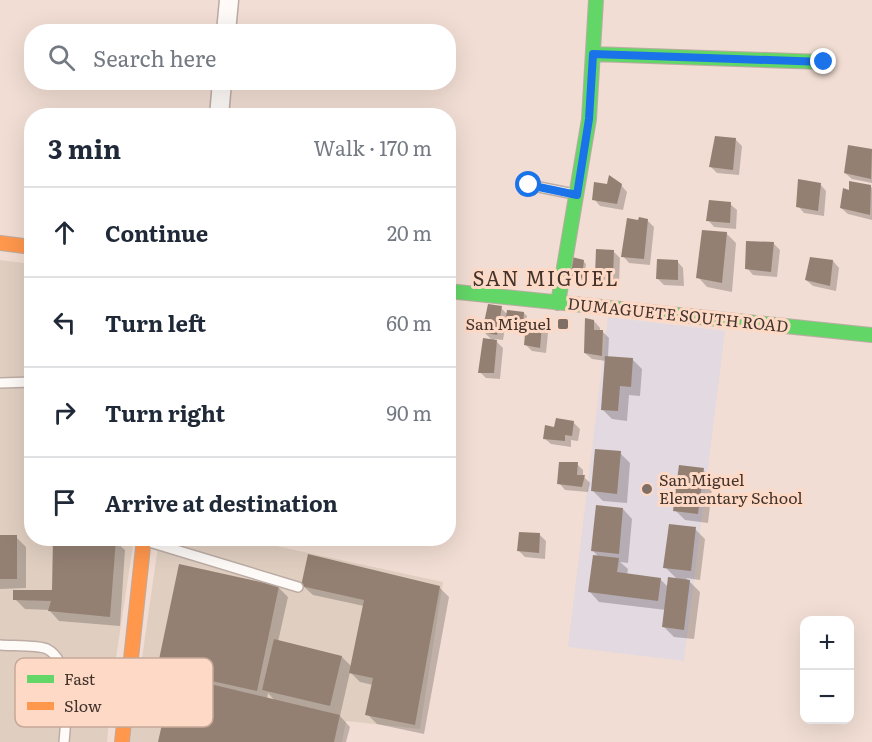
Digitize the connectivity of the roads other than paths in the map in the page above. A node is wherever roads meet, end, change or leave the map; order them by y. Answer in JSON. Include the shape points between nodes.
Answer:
{"nodes":[{"id":1,"x":229,"y":0,"type":"edge"},
{"id":2,"x":597,"y":0,"type":"edge"},
{"id":3,"x":227,"y":24,"type":"edge"},
{"id":4,"x":593,"y":54,"type":"junction"},
{"id":5,"x":824,"y":62,"type":"dead end"},
{"id":6,"x":221,"y":90,"type":"edge"},
{"id":7,"x":220,"y":108,"type":"edge"},
{"id":8,"x":529,"y":185,"type":"dead end"},
{"id":9,"x":577,"y":195,"type":"junction"},
{"id":10,"x":0,"y":243,"type":"edge"},
{"id":11,"x":24,"y":246,"type":"edge"},
{"id":12,"x":456,"y":292,"type":"edge"},
{"id":13,"x":558,"y":303,"type":"junction"},
{"id":14,"x":872,"y":335,"type":"edge"},
{"id":15,"x":24,"y":382,"type":"edge"},
{"id":16,"x":0,"y":383,"type":"edge"},
{"id":17,"x":143,"y":546,"type":"edge"},
{"id":18,"x":167,"y":546,"type":"edge"},
{"id":19,"x":298,"y":586,"type":"dead end"},
{"id":20,"x":0,"y":645,"type":"edge"},
{"id":21,"x":57,"y":658,"type":"edge"},
{"id":22,"x":131,"y":658,"type":"edge"},
{"id":23,"x":65,"y":727,"type":"edge"},
{"id":24,"x":124,"y":727,"type":"edge"},
{"id":25,"x":64,"y":742,"type":"edge"},
{"id":26,"x":122,"y":742,"type":"edge"}],
"edges":[{"from":1,"to":3,"type":"street"},
{"from":2,"to":4,"type":"street"},
{"from":4,"to":5,"type":"street"},
{"from":4,"to":9,"type":"street","via":[[589,119]]},
{"from":6,"to":7,"type":"street"},
{"from":8,"to":9,"type":"lane"},
{"from":9,"to":13,"type":"street"},
{"from":10,"to":11,"type":"street"},
{"from":12,"to":13,"type":"street","name":"DUMAGUETE SOUTH ROAD"},
{"from":13,"to":14,"type":"street","name":"DUMAGUETE SOUTH ROAD"},
{"from":15,"to":16,"type":"lane"},
{"from":17,"to":22,"type":"street"},
{"from":18,"to":19,"type":"lane"},
{"from":20,"to":21,"type":"lane","via":[[46,648]]},
{"from":23,"to":25,"type":"lane"},
{"from":24,"to":26,"type":"street"}]}
